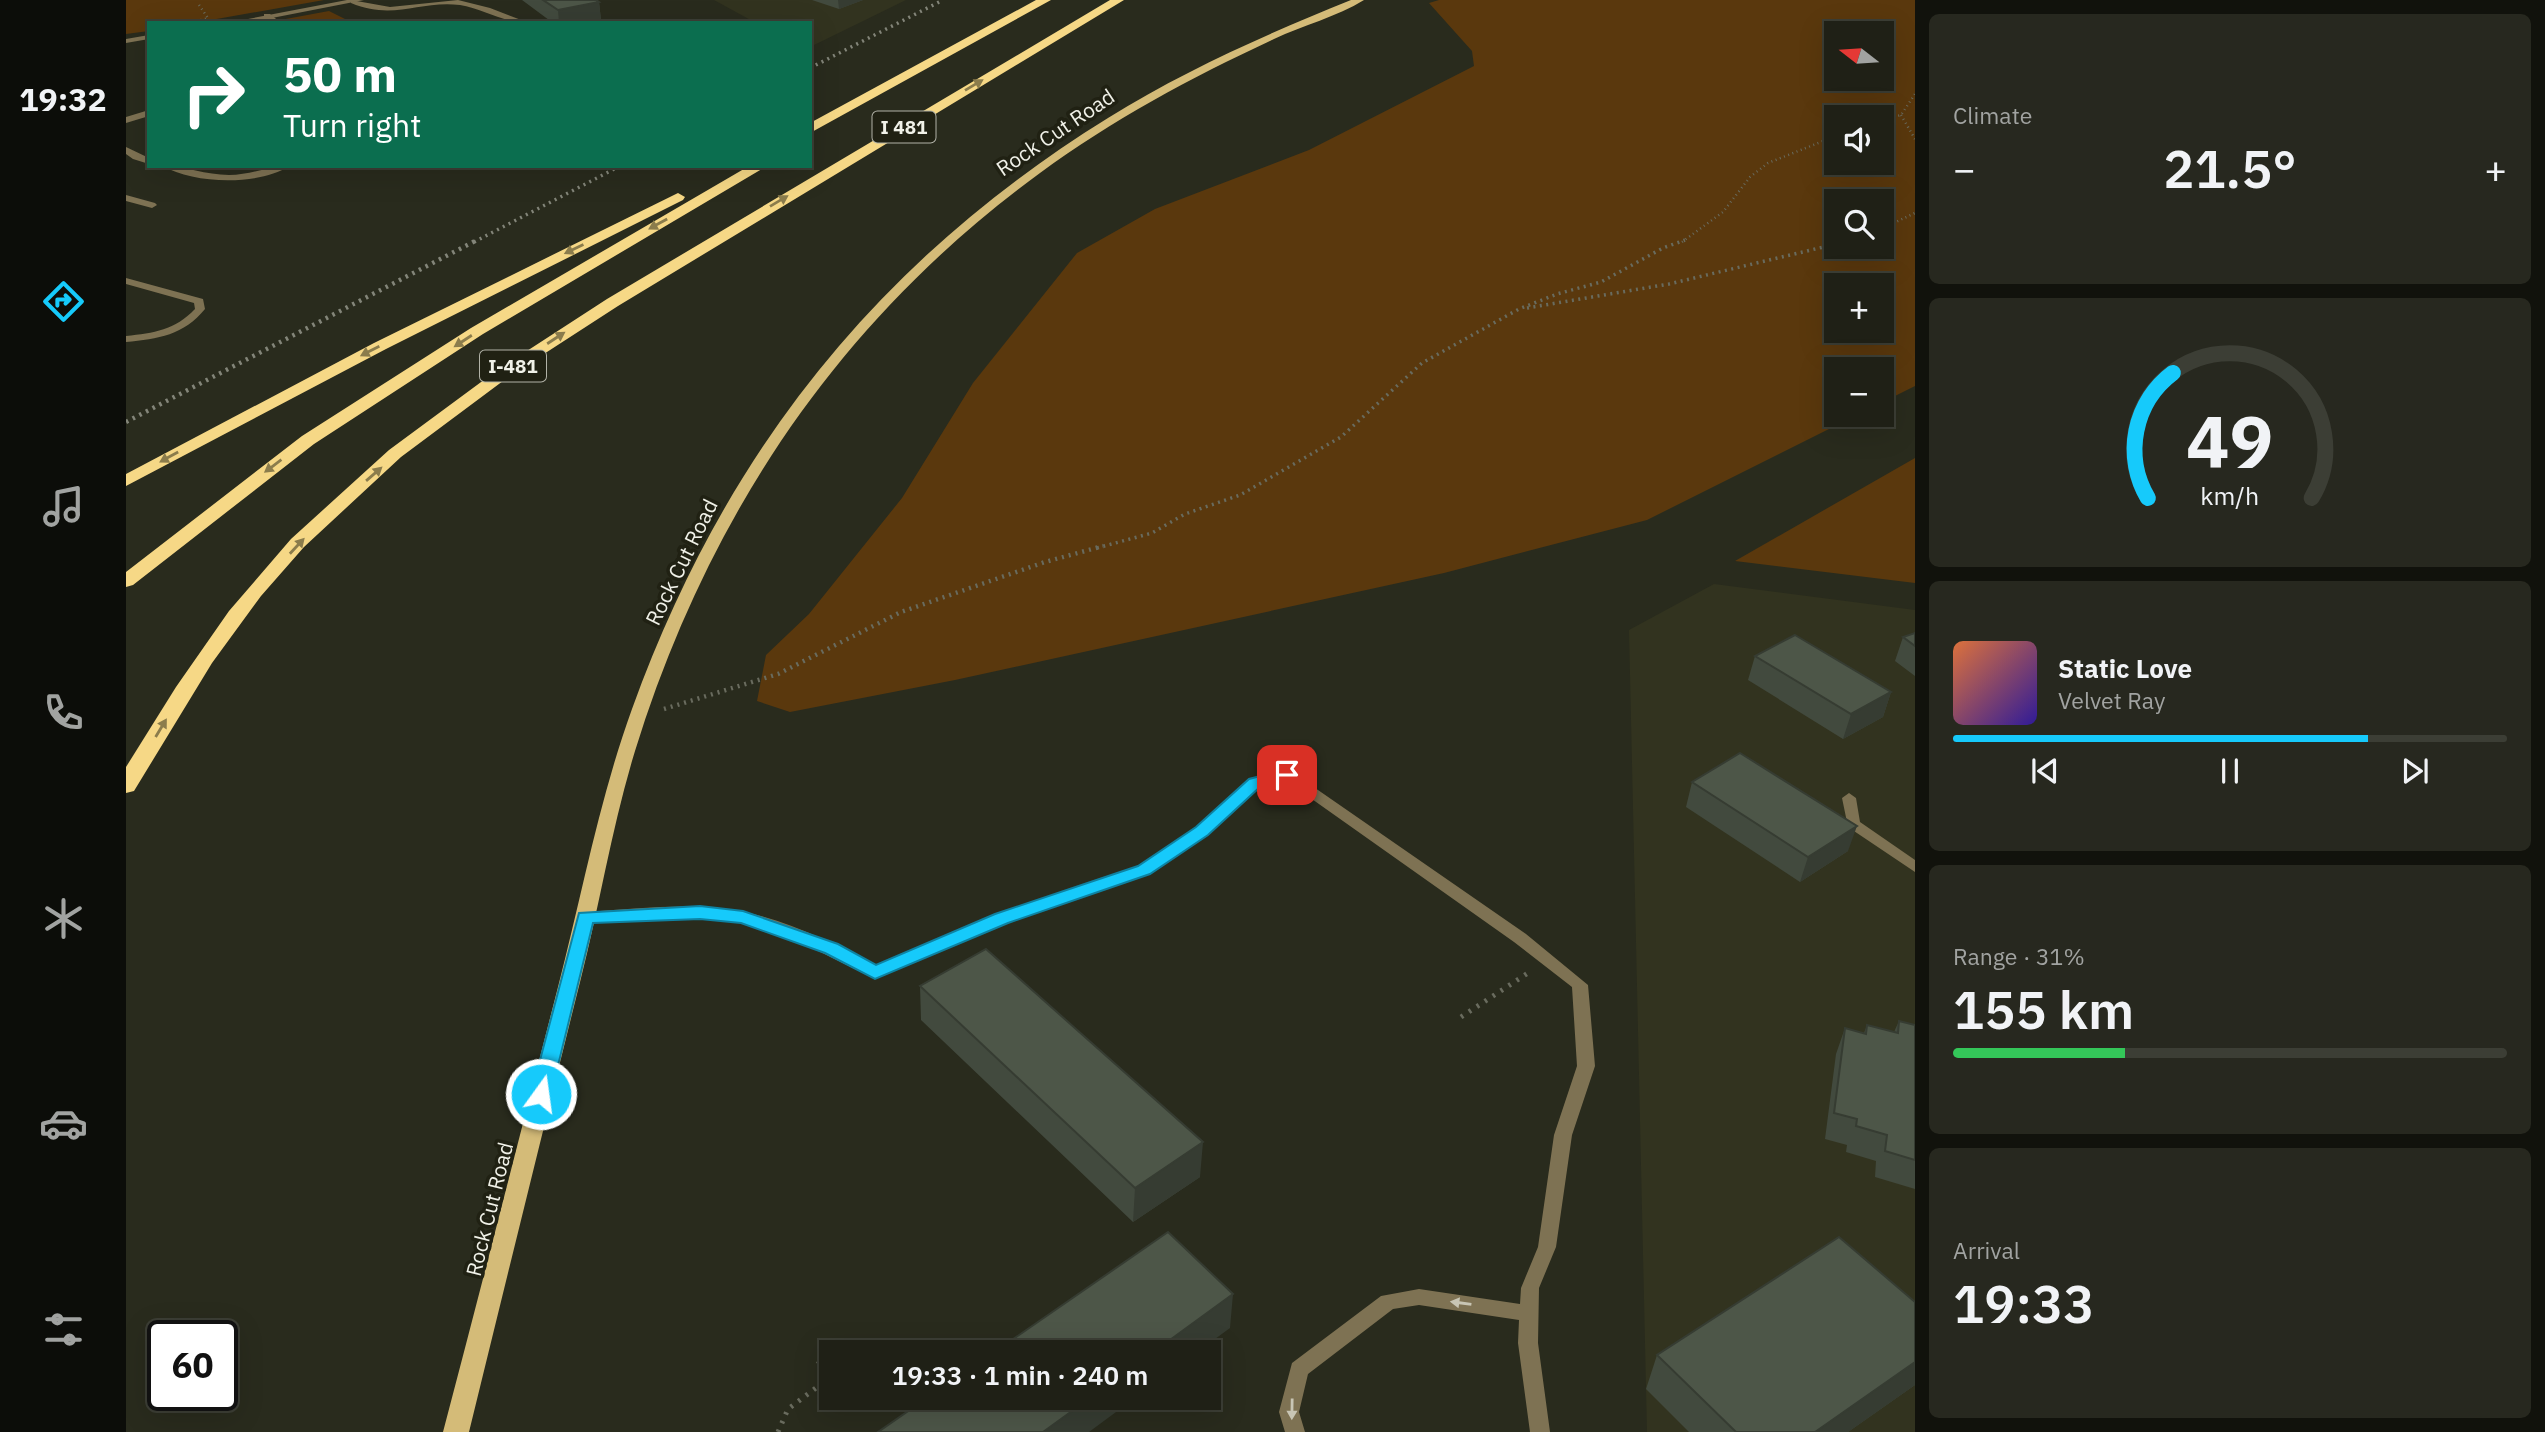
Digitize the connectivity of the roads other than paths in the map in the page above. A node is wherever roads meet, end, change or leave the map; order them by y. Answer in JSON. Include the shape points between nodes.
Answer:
{"nodes":[{"id":1,"x":1045,"y":0,"type":"edge"},
{"id":2,"x":1120,"y":0,"type":"edge"},
{"id":3,"x":1359,"y":0,"type":"edge"},
{"id":4,"x":357,"y":1,"type":"edge"},
{"id":5,"x":456,"y":1,"type":"edge"},
{"id":6,"x":267,"y":16,"type":"junction"},
{"id":7,"x":241,"y":21,"type":"edge"},
{"id":8,"x":274,"y":21,"type":"edge"},
{"id":9,"x":519,"y":21,"type":"edge"},
{"id":10,"x":147,"y":37,"type":"edge"},
{"id":11,"x":126,"y":41,"type":"edge"},
{"id":12,"x":869,"y":98,"type":"junction"},
{"id":13,"x":147,"y":114,"type":"edge"},
{"id":14,"x":126,"y":120,"type":"edge"},
{"id":15,"x":812,"y":128,"type":"edge"},
{"id":16,"x":812,"y":134,"type":"edge"},
{"id":17,"x":126,"y":150,"type":"edge"},
{"id":18,"x":147,"y":160,"type":"edge"},
{"id":19,"x":173,"y":168,"type":"edge"},
{"id":20,"x":280,"y":168,"type":"edge"},
{"id":21,"x":733,"y":168,"type":"edge"},
{"id":22,"x":757,"y":168,"type":"edge"},
{"id":23,"x":126,"y":198,"type":"edge"},
{"id":24,"x":152,"y":205,"type":"dead end"},
{"id":25,"x":720,"y":237,"type":"joint"},
{"id":26,"x":126,"y":281,"type":"edge"},
{"id":27,"x":126,"y":339,"type":"edge"},
{"id":28,"x":126,"y":481,"type":"edge"},
{"id":29,"x":126,"y":581,"type":"edge"},
{"id":30,"x":126,"y":786,"type":"edge"},
{"id":31,"x":1849,"y":798,"type":"dead end"},
{"id":32,"x":1915,"y":867,"type":"edge"},
{"id":33,"x":585,"y":918,"type":"junction"},
{"id":34,"x":1529,"y":1313,"type":"junction"},
{"id":35,"x":456,"y":1432,"type":"edge"},
{"id":36,"x":1294,"y":1432,"type":"edge"},
{"id":37,"x":1540,"y":1432,"type":"edge"}],
"edges":[{"from":1,"to":12,"type":"highway","number":"I 481"},
{"from":25,"to":2,"type":"highway","number":"I 481","one_way":true},
{"from":3,"to":33,"type":"main road","name":"Rock Cut Road","via":[[1254,43],[1089,132],[971,219],[849,340],[783,426],[712,544],[676,617],[621,768]]},
{"from":4,"to":5,"type":"street","via":[[363,7],[388,9]]},
{"from":4,"to":6,"type":"street"},
{"from":5,"to":9,"type":"street"},
{"from":6,"to":7,"type":"street"},
{"from":6,"to":8,"type":"street"},
{"from":10,"to":11,"type":"street"},
{"from":12,"to":15,"type":"highway","number":"I 481"},
{"from":12,"to":16,"type":"highway"},
{"from":13,"to":14,"type":"street"},
{"from":17,"to":18,"type":"street"},
{"from":19,"to":20,"type":"street","via":[[234,180]]},
{"from":21,"to":28,"type":"highway","one_way":true},
{"from":22,"to":29,"type":"highway","one_way":true,"via":[[489,324],[308,440]]},
{"from":23,"to":24,"type":"street"},
{"from":30,"to":25,"type":"highway","number":"I-481","one_way":true,"via":[[202,661],[255,591],[323,518],[487,384]]},
{"from":26,"to":27,"type":"street","via":[[199,301],[200,309],[188,324],[172,333]]},
{"from":31,"to":32,"type":"street","via":[[1853,824]]},
{"from":33,"to":34,"type":"street","via":[[700,912],[743,917],[832,948],[875,973],[1002,919],[1144,870],[1202,831],[1254,783],[1287,775],[1580,985],[1586,1066],[1563,1135],[1547,1247],[1530,1288]]},
{"from":33,"to":35,"type":"main road","name":"Rock Cut Road"},
{"from":34,"to":36,"type":"street","one_way":true,"via":[[1419,1297],[1388,1302],[1298,1369],[1289,1412]]},
{"from":34,"to":37,"type":"street","via":[[1528,1343]]}]}
